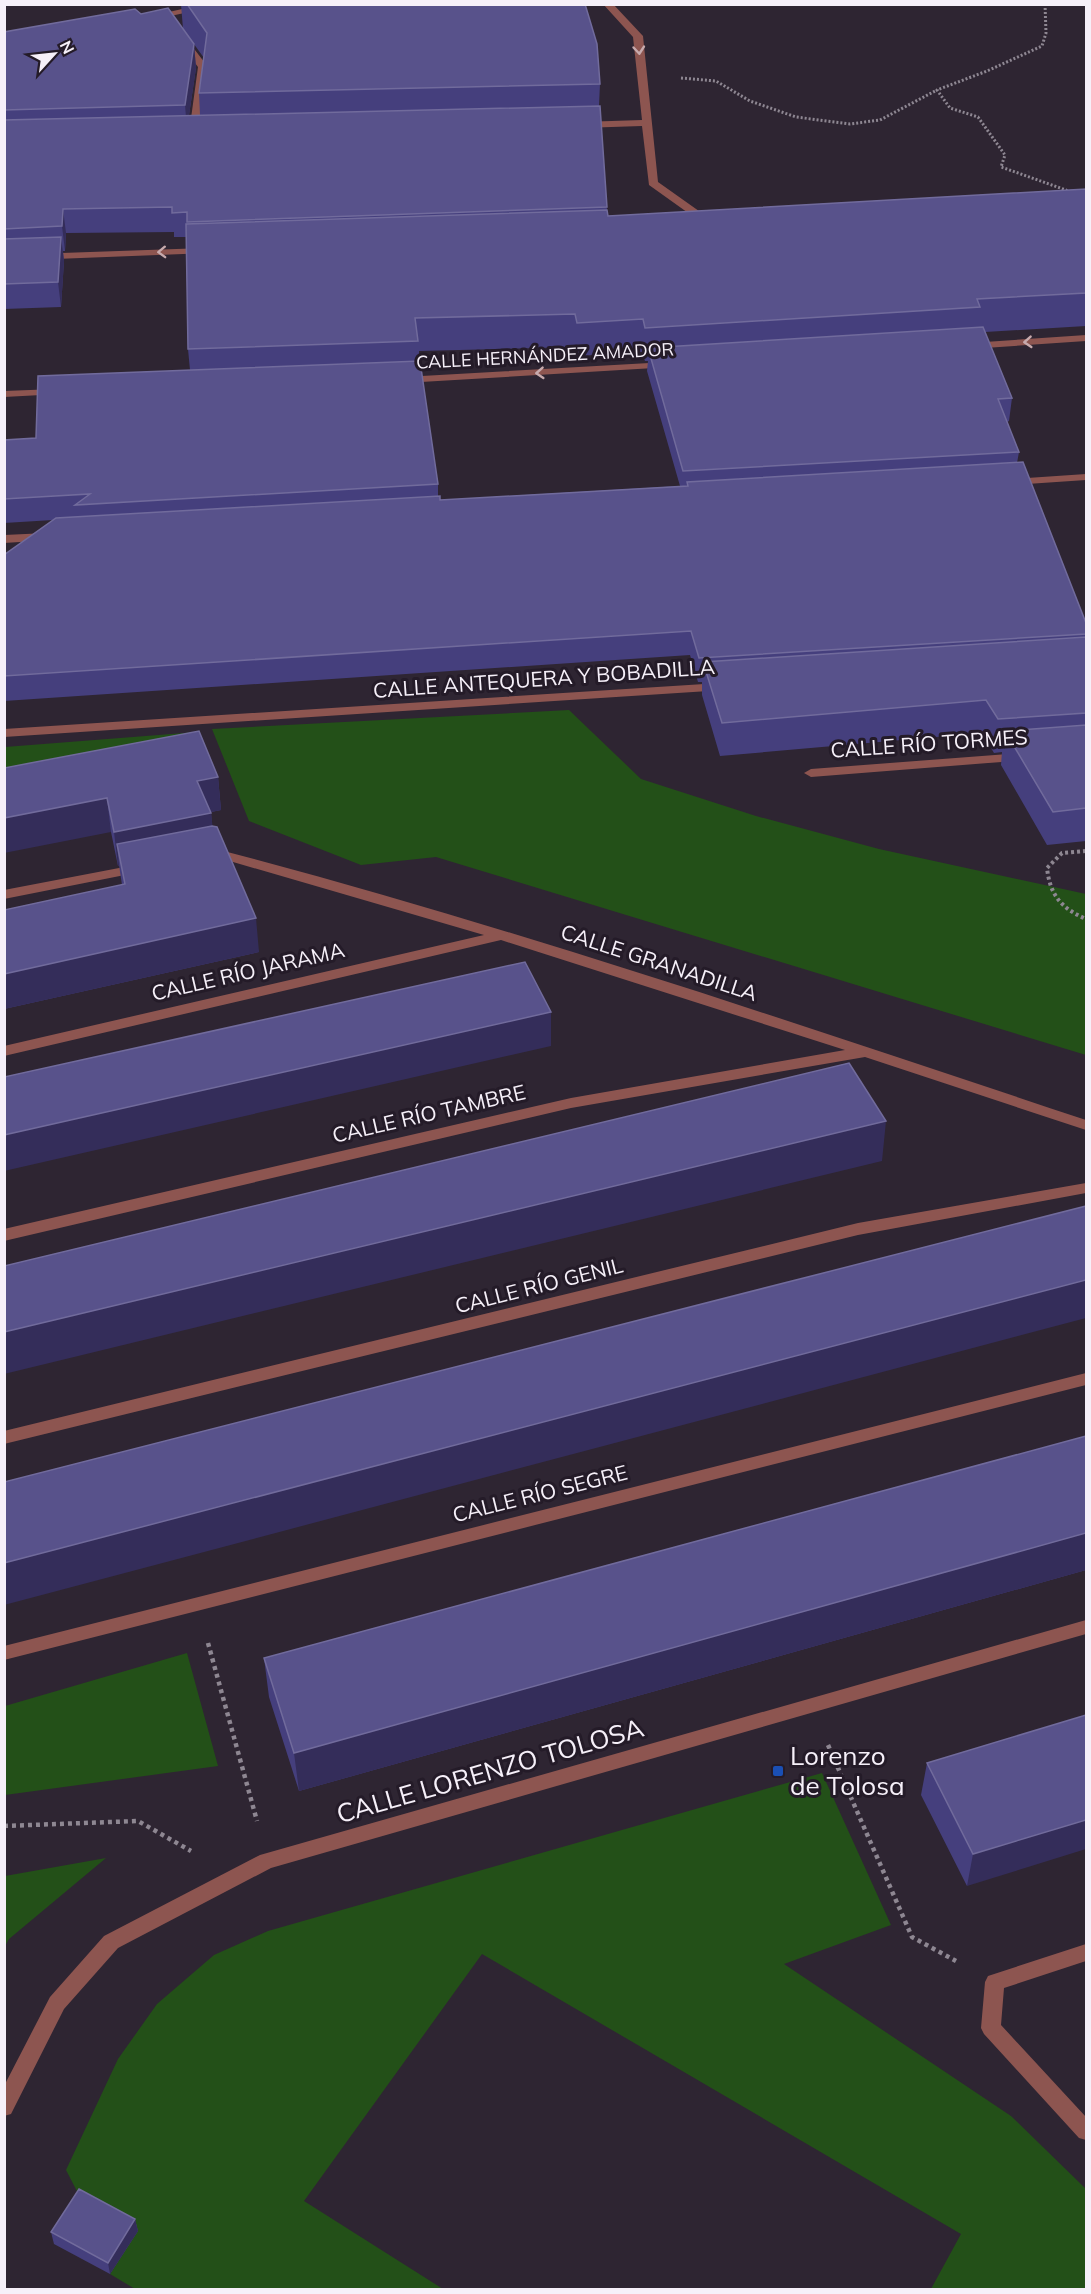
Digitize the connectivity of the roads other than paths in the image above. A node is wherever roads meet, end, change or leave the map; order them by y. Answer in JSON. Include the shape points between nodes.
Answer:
{"nodes":[{"id":1,"x":222,"y":4,"type":"edge"},
{"id":2,"x":607,"y":4,"type":"edge"},
{"id":3,"x":165,"y":15,"type":"junction"},
{"id":4,"x":142,"y":18,"type":"edge"},
{"id":5,"x":171,"y":23,"type":"edge"},
{"id":6,"x":177,"y":32,"type":"edge"},
{"id":7,"x":647,"y":123,"type":"junction"},
{"id":8,"x":575,"y":125,"type":"edge"},
{"id":9,"x":194,"y":134,"type":"junction"},
{"id":10,"x":206,"y":134,"type":"edge"},
{"id":11,"x":182,"y":135,"type":"edge"},
{"id":12,"x":700,"y":234,"type":"edge"},
{"id":13,"x":220,"y":250,"type":"edge"},
{"id":14,"x":4,"y":258,"type":"edge"},
{"id":15,"x":1086,"y":338,"type":"edge"},
{"id":16,"x":956,"y":346,"type":"edge"},
{"id":17,"x":684,"y":364,"type":"edge"},
{"id":18,"x":387,"y":381,"type":"edge"},
{"id":19,"x":64,"y":392,"type":"edge"},
{"id":20,"x":4,"y":394,"type":"edge"},
{"id":21,"x":1086,"y":477,"type":"edge"},
{"id":22,"x":1003,"y":482,"type":"edge"},
{"id":23,"x":64,"y":536,"type":"edge"},
{"id":24,"x":4,"y":539,"type":"edge"},
{"id":25,"x":730,"y":687,"type":"edge"},
{"id":26,"x":4,"y":733,"type":"edge"},
{"id":27,"x":1029,"y":756,"type":"edge"},
{"id":28,"x":811,"y":773,"type":"dead end"},
{"id":29,"x":192,"y":857,"type":"edge"},
{"id":30,"x":157,"y":864,"type":"edge"},
{"id":31,"x":4,"y":895,"type":"edge"},
{"id":32,"x":501,"y":935,"type":"junction"},
{"id":33,"x":4,"y":1051,"type":"edge"},
{"id":34,"x":867,"y":1052,"type":"junction"},
{"id":35,"x":1086,"y":1125,"type":"edge"},
{"id":36,"x":1086,"y":1188,"type":"edge"},
{"id":37,"x":4,"y":1234,"type":"edge"},
{"id":38,"x":1086,"y":1378,"type":"edge"},
{"id":39,"x":4,"y":1438,"type":"edge"},
{"id":40,"x":1086,"y":1627,"type":"edge"},
{"id":41,"x":4,"y":1653,"type":"edge"},
{"id":42,"x":1086,"y":1953,"type":"edge"},
{"id":43,"x":4,"y":2107,"type":"edge"},
{"id":44,"x":1086,"y":2131,"type":"edge"}],
"edges":[{"from":1,"to":3,"type":"street"},
{"from":2,"to":7,"type":"street","one_way":true,"via":[[638,36]]},
{"from":3,"to":4,"type":"street"},
{"from":3,"to":5,"type":"street"},
{"from":6,"to":9,"type":"street","via":[[203,67]]},
{"from":7,"to":8,"type":"street"},
{"from":7,"to":12,"type":"street","via":[[652,183],[713,230]]},
{"from":9,"to":10,"type":"street"},
{"from":9,"to":11,"type":"street"},
{"from":13,"to":14,"type":"street","one_way":true},
{"from":15,"to":16,"type":"street","one_way":true},
{"from":17,"to":18,"type":"street","name":"CALLE HERNÁNDEZ AMADOR","one_way":true},
{"from":19,"to":20,"type":"street"},
{"from":21,"to":22,"type":"street"},
{"from":23,"to":24,"type":"street"},
{"from":25,"to":26,"type":"street","name":"CALLE ANTEQUERA Y BOBADILLA"},
{"from":27,"to":28,"type":"street","name":"CALLE RÍO TORMES"},
{"from":29,"to":32,"type":"street","name":"CALLE GRANADILLA","via":[[216,852]]},
{"from":30,"to":31,"type":"street"},
{"from":32,"to":33,"type":"street","name":"CALLE RÍO JARAMA"},
{"from":32,"to":34,"type":"street","name":"CALLE GRANADILLA"},
{"from":34,"to":35,"type":"street","name":"CALLE GRANADILLA"},
{"from":34,"to":37,"type":"street","name":"CALLE RÍO TAMBRE","via":[[571,1103]]},
{"from":36,"to":39,"type":"street","name":"CALLE RÍO GENIL","via":[[858,1229]]},
{"from":38,"to":41,"type":"street","name":"CALLE RÍO SEGRE"},
{"from":40,"to":43,"type":"street","name":"CALLE LORENZO TOLOSA","via":[[267,1861],[111,1942],[57,2003]]},
{"from":42,"to":44,"type":"street","via":[[995,1982],[991,2028]]}]}
